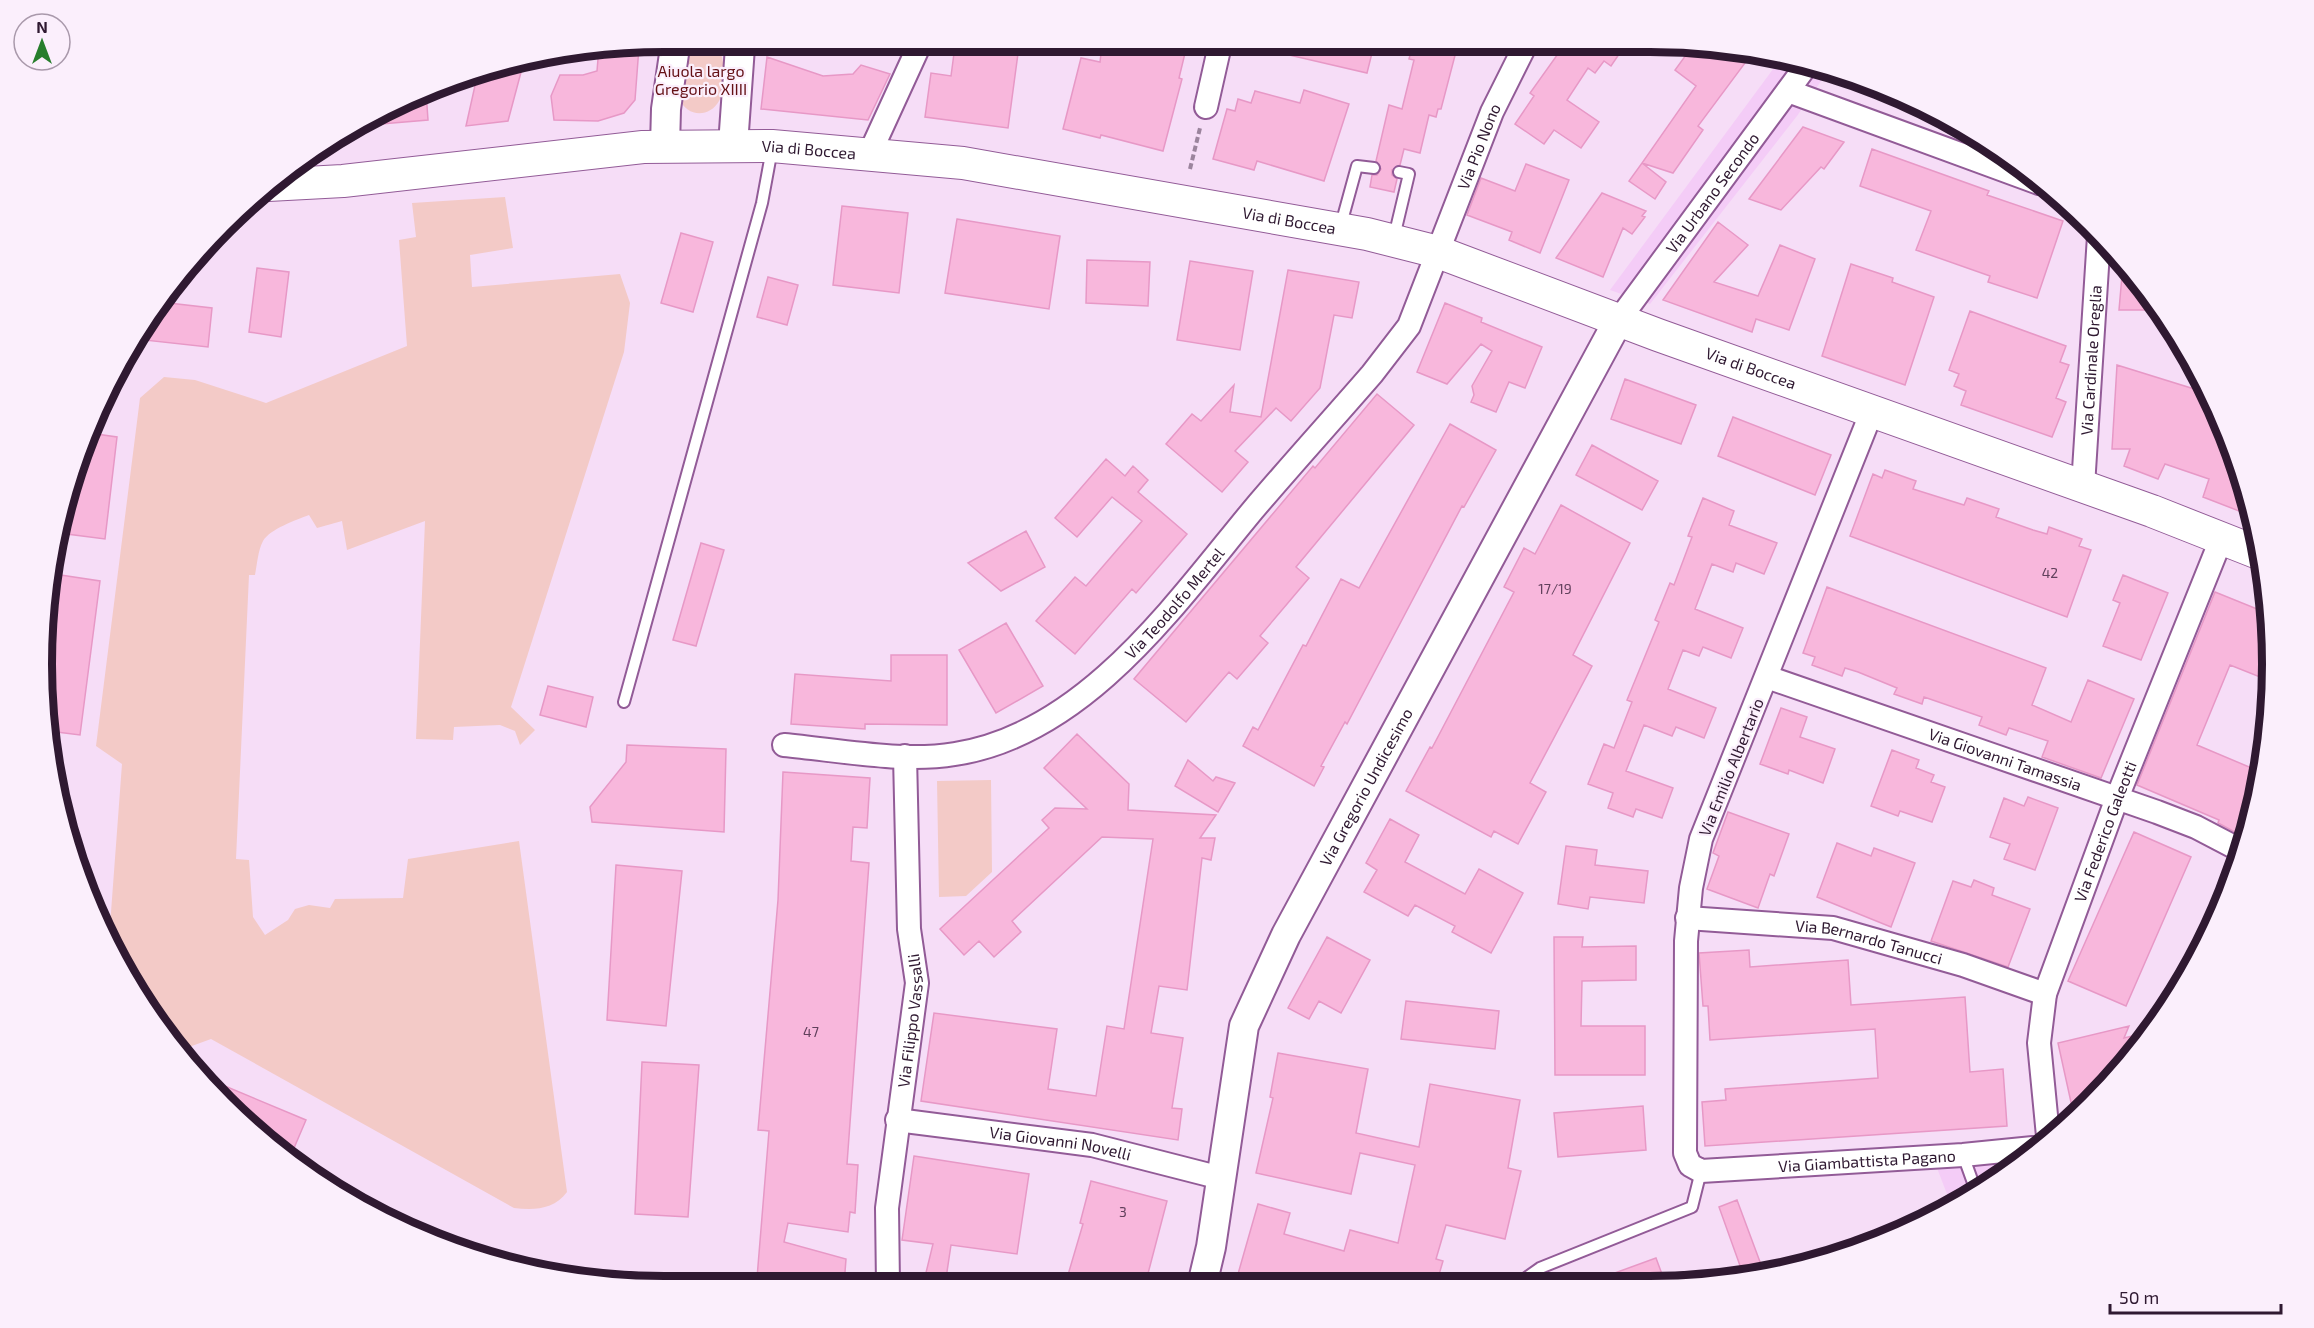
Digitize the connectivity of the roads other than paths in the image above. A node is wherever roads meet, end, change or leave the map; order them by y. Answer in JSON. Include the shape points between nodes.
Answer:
{"nodes":[{"id":1,"x":674,"y":52,"type":"edge"},
{"id":2,"x":740,"y":52,"type":"edge"},
{"id":3,"x":916,"y":52,"type":"edge"},
{"id":4,"x":1218,"y":52,"type":"edge"},
{"id":5,"x":1522,"y":52,"type":"edge"},
{"id":6,"x":1802,"y":72,"type":"edge"},
{"id":7,"x":1788,"y":91,"type":"junction"},
{"id":8,"x":1206,"y":107,"type":"road end"},
{"id":9,"x":733,"y":145,"type":"junction"},
{"id":10,"x":664,"y":146,"type":"junction"},
{"id":11,"x":772,"y":146,"type":"junction"},
{"id":12,"x":870,"y":153,"type":"junction"},
{"id":13,"x":1374,"y":168,"type":"dead end"},
{"id":14,"x":1399,"y":172,"type":"dead end"},
{"id":15,"x":2016,"y":174,"type":"edge"},
{"id":16,"x":286,"y":184,"type":"edge"},
{"id":17,"x":1339,"y":229,"type":"junction"},
{"id":18,"x":1394,"y":240,"type":"junction"},
{"id":19,"x":2098,"y":249,"type":"edge"},
{"id":20,"x":1438,"y":252,"type":"junction"},
{"id":21,"x":1618,"y":321,"type":"junction"},
{"id":22,"x":1872,"y":411,"type":"junction"},
{"id":23,"x":2083,"y":486,"type":"junction"},
{"id":24,"x":2222,"y":537,"type":"junction"},
{"id":25,"x":2251,"y":550,"type":"edge"},
{"id":26,"x":1767,"y":677,"type":"junction"},
{"id":27,"x":624,"y":702,"type":"dead end"},
{"id":28,"x":784,"y":746,"type":"dead end"},
{"id":29,"x":905,"y":756,"type":"junction"},
{"id":30,"x":2117,"y":798,"type":"junction"},
{"id":31,"x":2233,"y":847,"type":"edge"},
{"id":32,"x":1687,"y":918,"type":"junction"},
{"id":33,"x":2044,"y":994,"type":"junction"},
{"id":34,"x":897,"y":1120,"type":"junction"},
{"id":35,"x":2047,"y":1129,"type":"edge"},
{"id":36,"x":2022,"y":1149,"type":"edge"},
{"id":37,"x":1963,"y":1155,"type":"junction"},
{"id":38,"x":1701,"y":1172,"type":"junction"},
{"id":39,"x":1221,"y":1178,"type":"junction"},
{"id":40,"x":1973,"y":1183,"type":"edge"},
{"id":41,"x":888,"y":1276,"type":"edge"},
{"id":42,"x":1204,"y":1276,"type":"edge"},
{"id":43,"x":1529,"y":1276,"type":"edge"}],
"edges":[{"from":1,"to":10,"type":"street"},
{"from":2,"to":9,"type":"street"},
{"from":3,"to":12,"type":"street"},
{"from":4,"to":8,"type":"street"},
{"from":5,"to":20,"type":"street","name":"Via Pio Nono","via":[[1492,112]]},
{"from":6,"to":7,"type":"street","name":"Via Urbano Secondo"},
{"from":7,"to":15,"type":"street"},
{"from":7,"to":21,"type":"street","name":"Via Urbano Secondo"},
{"from":9,"to":10,"type":"main road","name":"Via di Boccea"},
{"from":9,"to":11,"type":"main road","name":"Via di Boccea"},
{"from":10,"to":16,"type":"main road","name":"Via di Boccea"},
{"from":11,"to":12,"type":"main road","name":"Via di Boccea"},
{"from":11,"to":27,"type":"lane","via":[[762,203]]},
{"from":12,"to":17,"type":"main road","name":"Via di Boccea","via":[[963,163]]},
{"from":13,"to":17,"type":"lane","via":[[1358,166]]},
{"from":14,"to":18,"type":"lane","via":[[1410,174]]},
{"from":17,"to":18,"type":"main road","name":"Via di Boccea"},
{"from":18,"to":20,"type":"main road","name":"Via di Boccea"},
{"from":19,"to":23,"type":"street","name":"Via Cardinale Oreglia"},
{"from":20,"to":21,"type":"main road","name":"Via di Boccea"},
{"from":20,"to":29,"type":"street","name":"Via Teodolfo Mertel","via":[[1409,326],[1394,347],[1119,665],[1059,712],[1011,738],[954,754]]},
{"from":21,"to":22,"type":"main road","name":"Via di Boccea"},
{"from":21,"to":39,"type":"street","name":"Via Gregorio Undicesimo","via":[[1256,997],[1240,1044]]},
{"from":22,"to":23,"type":"main road","name":"Via di Boccea"},
{"from":22,"to":26,"type":"street","name":"Via Emilio Albertario"},
{"from":23,"to":24,"type":"main road","name":"Via di Boccea"},
{"from":24,"to":25,"type":"main road","name":"Via di Boccea"},
{"from":24,"to":30,"type":"street","name":"Via Federico Galeotti"},
{"from":26,"to":30,"type":"street","name":"Via Giovanni Tamassia"},
{"from":26,"to":32,"type":"street","name":"Via Emilio Albertario","via":[[1707,822],[1695,863]]},
{"from":28,"to":29,"type":"street","name":"Via Teodolfo Mertel"},
{"from":29,"to":34,"type":"street","name":"Via Filippo Vassalli","via":[[909,929],[917,983]]},
{"from":30,"to":31,"type":"street","name":"Via Giovanni Tamassia","via":[[2196,827]]},
{"from":30,"to":33,"type":"street","name":"Via Federico Galeotti"},
{"from":32,"to":33,"type":"street","name":"Via Bernardo Tanucci","via":[[1833,928],[1963,965]]},
{"from":32,"to":38,"type":"street","name":"Via Emilio Albertario","via":[[1684,1147],[1690,1165]]},
{"from":33,"to":35,"type":"street","name":"Via Federico Galeotti","via":[[2039,1043]]},
{"from":34,"to":39,"type":"street","name":"Via Giovanni Novelli","via":[[1092,1144]]},
{"from":34,"to":41,"type":"street","name":"Via Filippo Vassalli","via":[[887,1208]]},
{"from":36,"to":37,"type":"street","name":"Via Giambattista Pagano"},
{"from":37,"to":38,"type":"street","name":"Via Giambattista Pagano"},
{"from":37,"to":40,"type":"lane"},
{"from":38,"to":43,"type":"lane","via":[[1692,1207]]},
{"from":39,"to":42,"type":"street","name":"Via Gregorio Undicesimo"}]}
